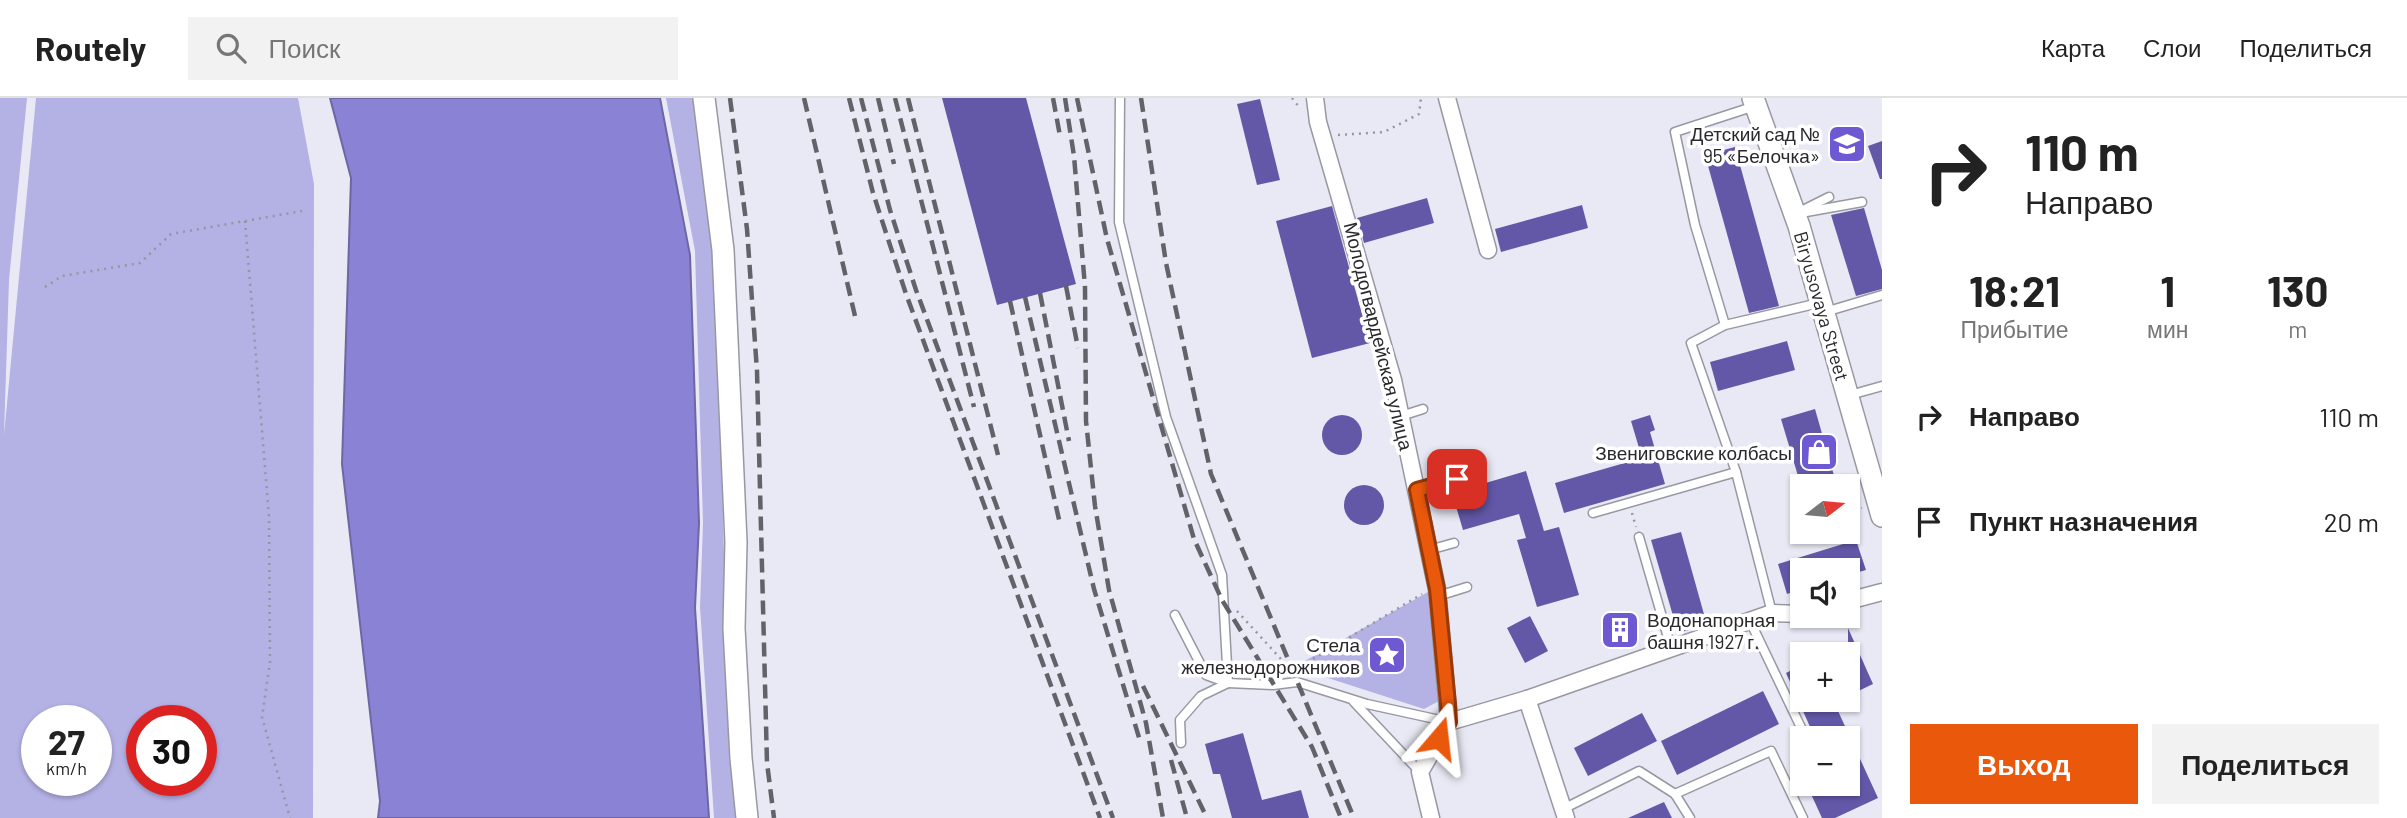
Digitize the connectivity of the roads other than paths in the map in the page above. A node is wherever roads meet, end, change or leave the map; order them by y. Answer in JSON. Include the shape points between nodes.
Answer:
{"nodes":[{"id":1,"x":704,"y":98,"type":"edge"},
{"id":2,"x":1121,"y":98,"type":"edge"},
{"id":3,"x":1315,"y":98,"type":"edge"},
{"id":4,"x":1447,"y":98,"type":"edge"},
{"id":5,"x":1755,"y":102,"type":"edge"},
{"id":6,"x":1829,"y":197,"type":"dead end"},
{"id":7,"x":1862,"y":202,"type":"dead end"},
{"id":8,"x":1795,"y":214,"type":"junction"},
{"id":9,"x":1488,"y":250,"type":"dead end"},
{"id":10,"x":1882,"y":295,"type":"edge"},
{"id":11,"x":1823,"y":307,"type":"junction"},
{"id":12,"x":1725,"y":325,"type":"junction"},
{"id":13,"x":1882,"y":386,"type":"edge"},
{"id":14,"x":1847,"y":396,"type":"junction"},
{"id":15,"x":1423,"y":409,"type":"dead end"},
{"id":16,"x":1401,"y":416,"type":"junction"},
{"id":17,"x":1736,"y":472,"type":"junction"},
{"id":18,"x":1457,"y":479,"type":"dead end"},
{"id":19,"x":1417,"y":490,"type":"junction"},
{"id":20,"x":1593,"y":513,"type":"dead end"},
{"id":21,"x":1882,"y":516,"type":"edge"},
{"id":22,"x":1639,"y":537,"type":"road end"},
{"id":23,"x":1454,"y":543,"type":"dead end"},
{"id":24,"x":1429,"y":550,"type":"junction"},
{"id":25,"x":1467,"y":587,"type":"dead end"},
{"id":26,"x":1437,"y":590,"type":"junction"},
{"id":27,"x":1882,"y":592,"type":"edge"},
{"id":28,"x":1860,"y":598,"type":"edge"},
{"id":29,"x":1772,"y":613,"type":"junction"},
{"id":30,"x":1790,"y":614,"type":"edge"},
{"id":31,"x":1175,"y":615,"type":"dead end"},
{"id":32,"x":1750,"y":620,"type":"junction"},
{"id":33,"x":1672,"y":649,"type":"junction"},
{"id":34,"x":1228,"y":683,"type":"junction"},
{"id":35,"x":1352,"y":699,"type":"junction"},
{"id":36,"x":1527,"y":699,"type":"junction"},
{"id":37,"x":1449,"y":722,"type":"junction"},
{"id":38,"x":1800,"y":726,"type":"edge"},
{"id":39,"x":1181,"y":743,"type":"dead end"},
{"id":40,"x":1420,"y":772,"type":"junction"},
{"id":41,"x":1675,"y":794,"type":"junction"},
{"id":42,"x":1564,"y":813,"type":"edge"},
{"id":43,"x":747,"y":818,"type":"edge"},
{"id":44,"x":1431,"y":818,"type":"edge"},
{"id":45,"x":1689,"y":818,"type":"edge"},
{"id":46,"x":1803,"y":818,"type":"edge"}],
"edges":[{"from":1,"to":43,"type":"main road","via":[[723,250],[736,541],[734,628]]},
{"from":2,"to":34,"type":"lane","via":[[1119,222],[1166,417],[1222,575]]},
{"from":3,"to":16,"type":"street","name":"Молодогвардейская улица"},
{"from":4,"to":9,"type":"street"},
{"from":5,"to":8,"type":"main road","name":"Biryusovaya Street"},
{"from":5,"to":12,"type":"lane","via":[[1675,132],[1695,225]]},
{"from":6,"to":8,"type":"lane"},
{"from":7,"to":8,"type":"lane"},
{"from":8,"to":11,"type":"main road","name":"Biryusovaya Street"},
{"from":10,"to":11,"type":"lane"},
{"from":11,"to":12,"type":"lane"},
{"from":11,"to":14,"type":"main road","name":"Biryusovaya Street"},
{"from":12,"to":17,"type":"lane","via":[[1691,343]]},
{"from":13,"to":14,"type":"lane"},
{"from":14,"to":21,"type":"main road","name":"Biryusovaya Street"},
{"from":15,"to":16,"type":"lane"},
{"from":16,"to":19,"type":"street","name":"Молодогвардейская улица"},
{"from":17,"to":20,"type":"lane"},
{"from":17,"to":29,"type":"lane"},
{"from":18,"to":19,"type":"lane"},
{"from":19,"to":24,"type":"street","name":"Молодогвардейская улица"},
{"from":22,"to":33,"type":"lane"},
{"from":23,"to":24,"type":"lane"},
{"from":24,"to":26,"type":"street","name":"Молодогвардейская улица"},
{"from":25,"to":26,"type":"lane"},
{"from":26,"to":37,"type":"street","name":"Молодогвардейская улица"},
{"from":27,"to":28,"type":"street"},
{"from":29,"to":30,"type":"street"},
{"from":29,"to":32,"type":"street"},
{"from":31,"to":34,"type":"lane","via":[[1206,675]]},
{"from":32,"to":33,"type":"street"},
{"from":32,"to":38,"type":"lane"},
{"from":33,"to":36,"type":"street"},
{"from":34,"to":35,"type":"lane","via":[[1297,682]]},
{"from":34,"to":39,"type":"lane","via":[[1201,696],[1180,720]]},
{"from":35,"to":37,"type":"lane"},
{"from":35,"to":40,"type":"lane"},
{"from":36,"to":37,"type":"street"},
{"from":36,"to":42,"type":"street"},
{"from":37,"to":40,"type":"street"},
{"from":40,"to":44,"type":"street"},
{"from":41,"to":42,"type":"lane","via":[[1639,771]]},
{"from":41,"to":45,"type":"lane"},
{"from":41,"to":46,"type":"lane","via":[[1771,751]]}]}
